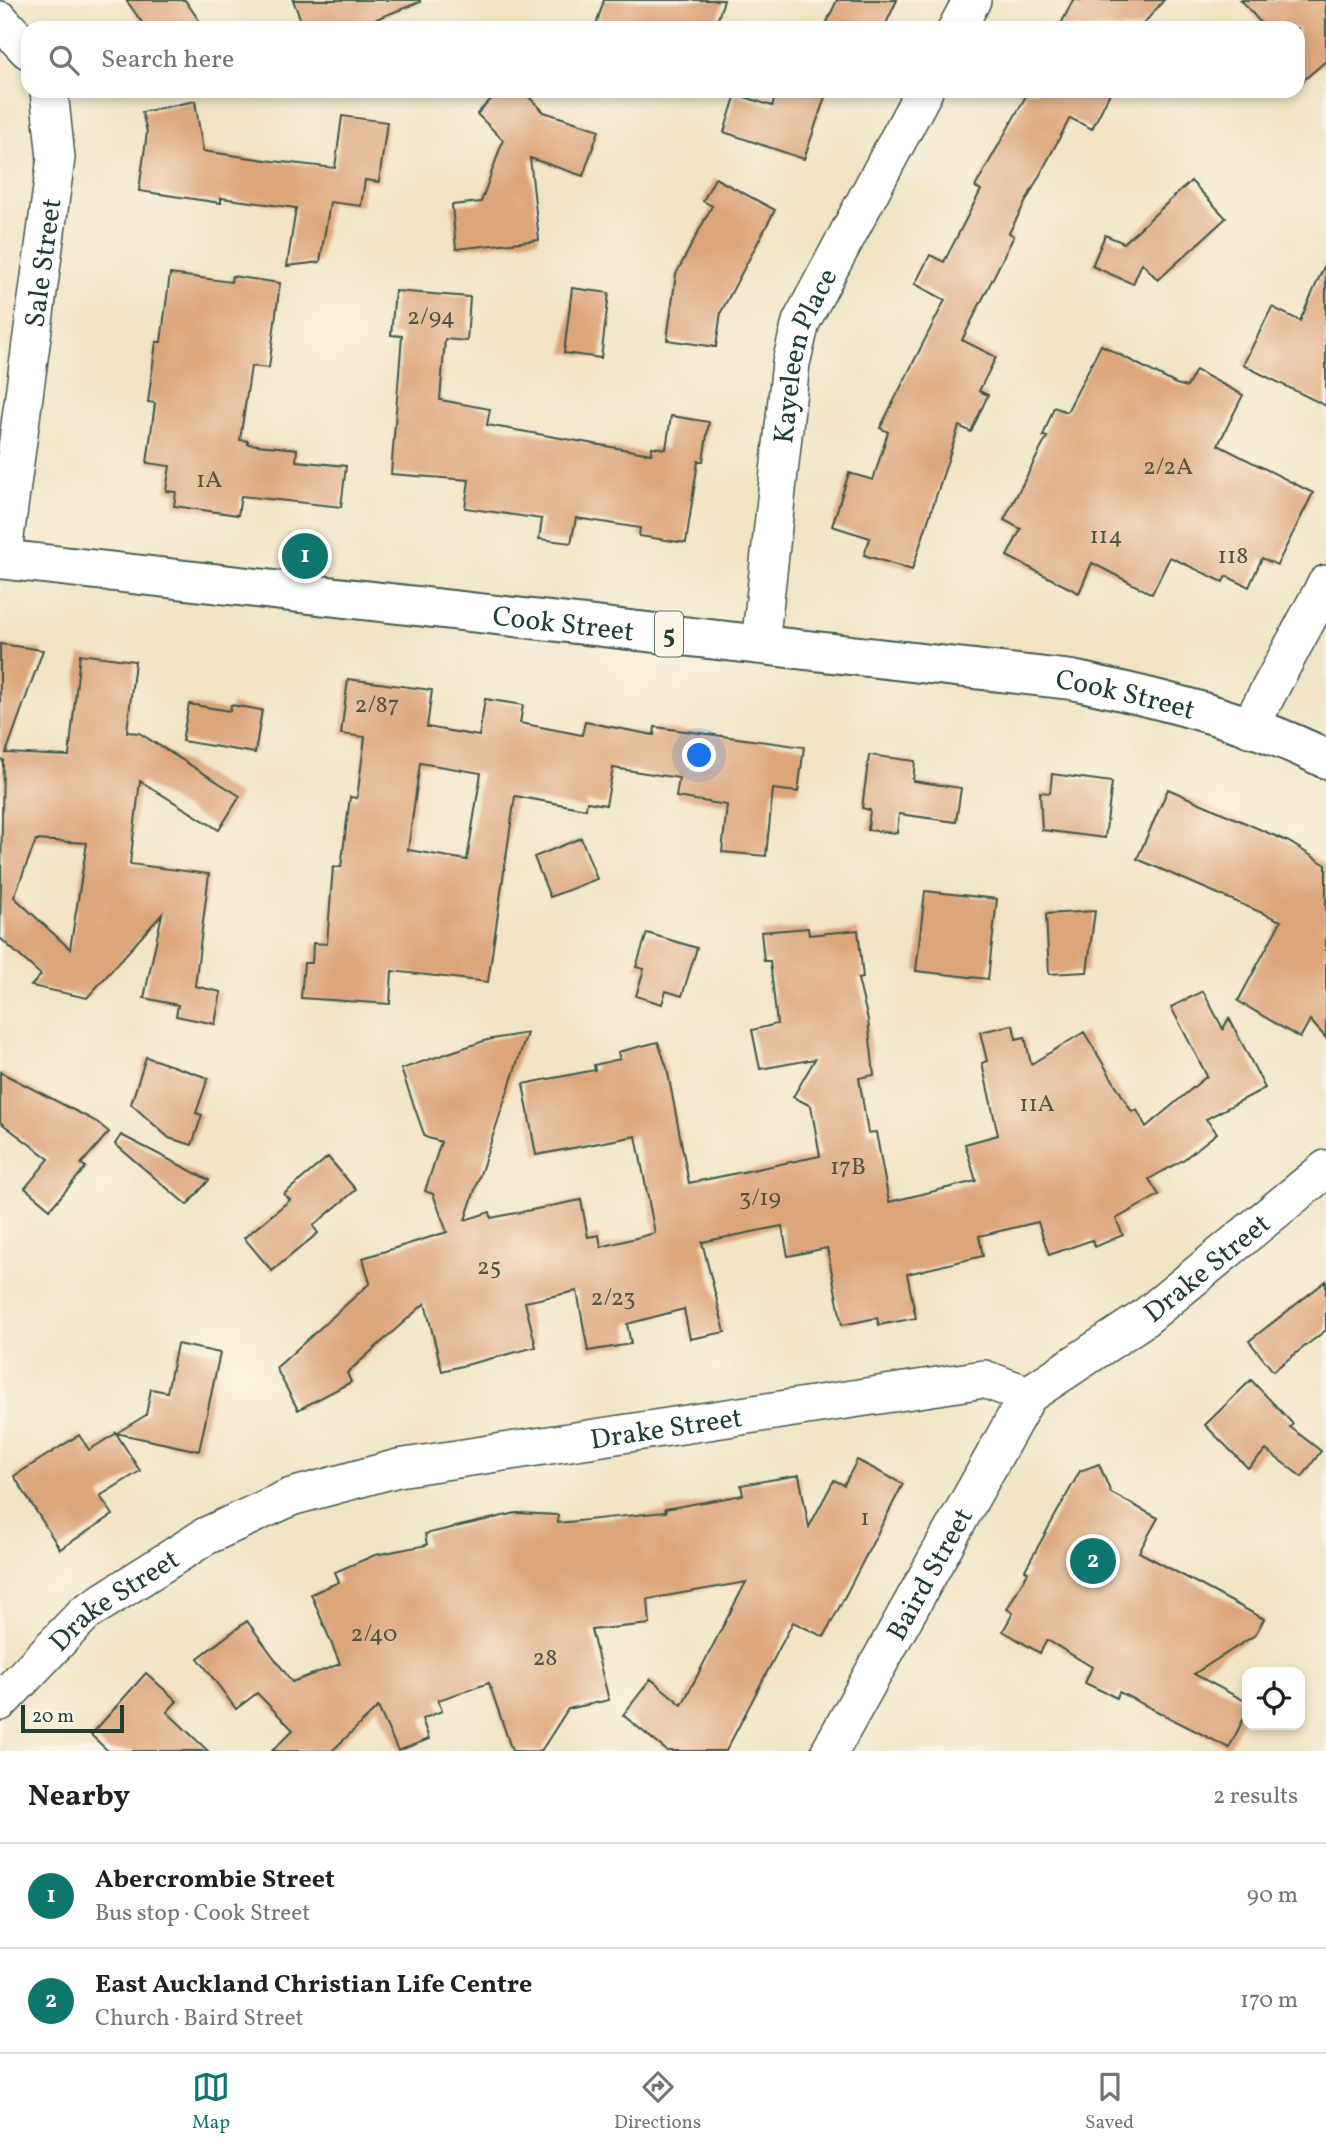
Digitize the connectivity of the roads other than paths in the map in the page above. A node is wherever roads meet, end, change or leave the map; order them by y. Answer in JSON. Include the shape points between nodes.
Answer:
{"nodes":[{"id":1,"x":5,"y":0,"type":"edge"},
{"id":2,"x":972,"y":0,"type":"edge"},
{"id":3,"x":0,"y":10,"type":"edge"},
{"id":4,"x":0,"y":20,"type":"edge"},
{"id":5,"x":961,"y":21,"type":"edge"},
{"id":6,"x":21,"y":42,"type":"edge"},
{"id":7,"x":50,"y":98,"type":"edge"},
{"id":8,"x":920,"y":98,"type":"edge"},
{"id":9,"x":1,"y":559,"type":"edge"},
{"id":10,"x":1326,"y":584,"type":"edge"},
{"id":11,"x":760,"y":645,"type":"junction"},
{"id":12,"x":1249,"y":728,"type":"junction"},
{"id":13,"x":1326,"y":759,"type":"edge"},
{"id":14,"x":1326,"y":1169,"type":"edge"},
{"id":15,"x":1028,"y":1395,"type":"junction"},
{"id":16,"x":0,"y":1702,"type":"edge"},
{"id":17,"x":830,"y":1751,"type":"edge"}],
"edges":[{"from":1,"to":3,"type":"street"},
{"from":2,"to":5,"type":"street"},
{"from":4,"to":6,"type":"street"},
{"from":7,"to":9,"type":"street","name":"Sale Street","via":[[56,158]]},
{"from":8,"to":11,"type":"street","name":"Kayeleen Place","via":[[802,322],[791,363]]},
{"from":9,"to":11,"type":"main road","name":"Cook Street","number":"5"},
{"from":10,"to":12,"type":"street"},
{"from":11,"to":12,"type":"main road","name":"Cook Street","number":"5","via":[[1072,680],[1132,692]]},
{"from":12,"to":13,"type":"main road","name":"Cook Street","number":"5"},
{"from":14,"to":15,"type":"street","name":"Drake Street","via":[[1143,1319]]},
{"from":15,"to":16,"type":"street","name":"Drake Street","via":[[984,1380],[397,1468],[291,1497],[206,1536],[85,1613]]},
{"from":15,"to":17,"type":"street","name":"Baird Street"}]}
